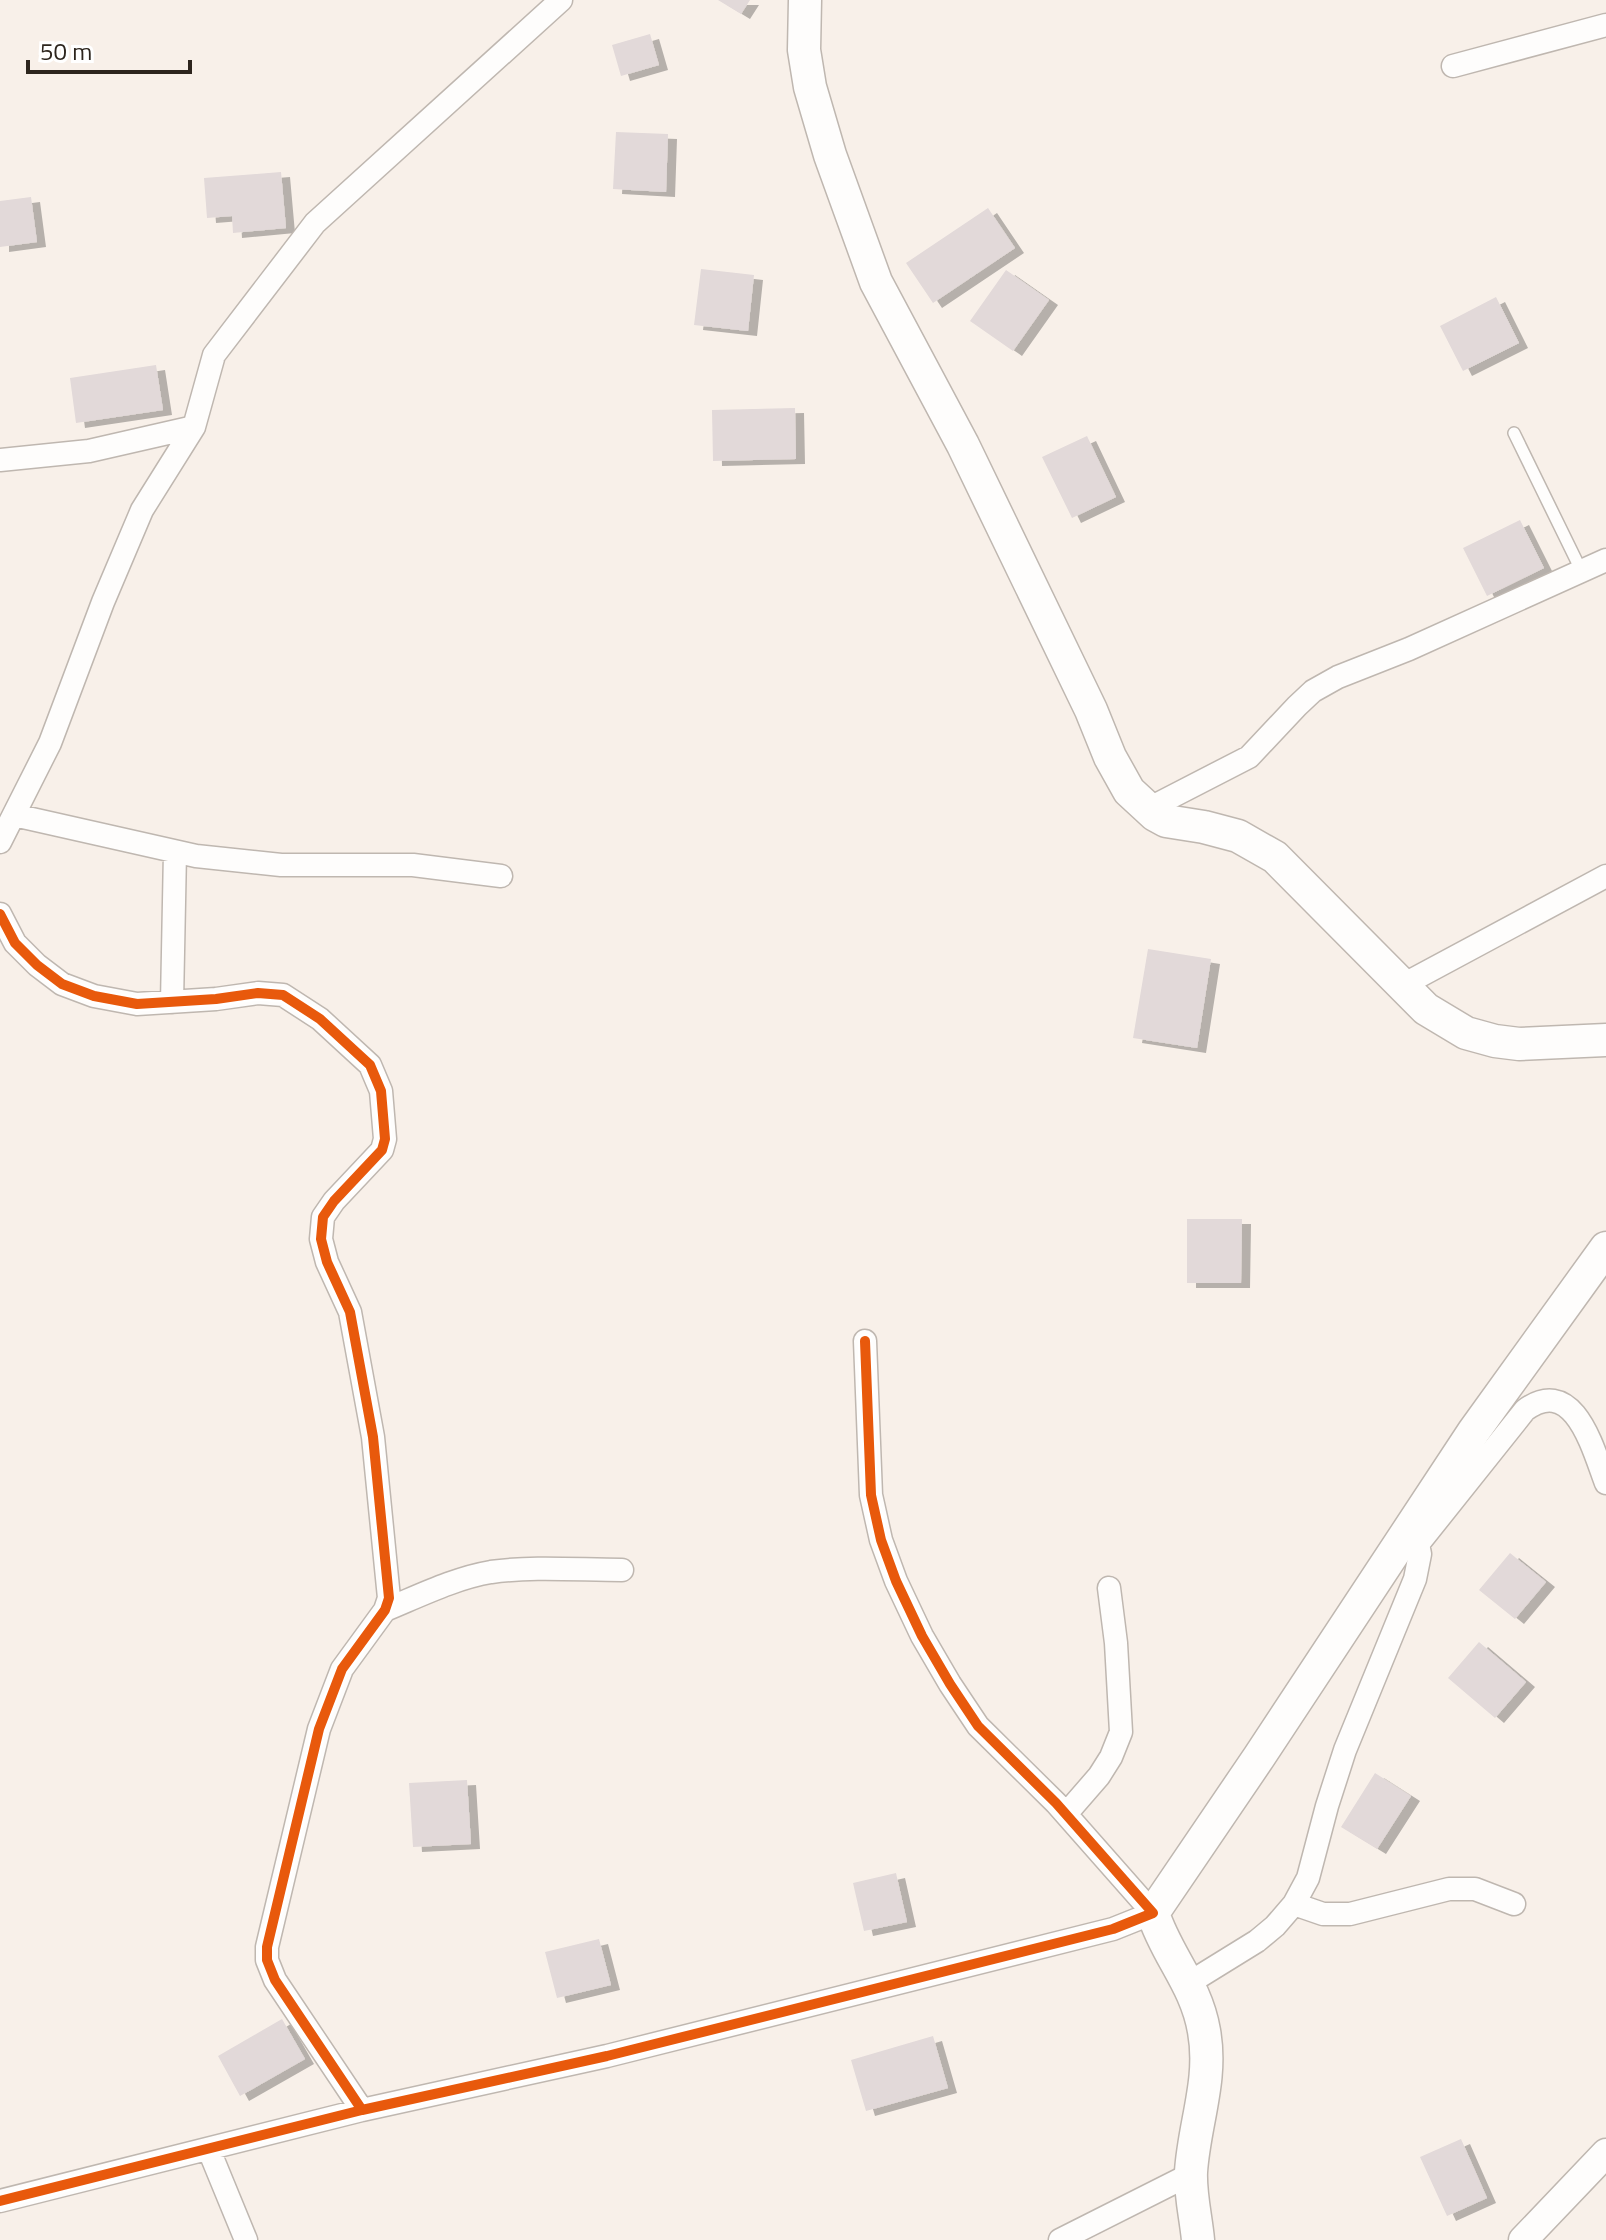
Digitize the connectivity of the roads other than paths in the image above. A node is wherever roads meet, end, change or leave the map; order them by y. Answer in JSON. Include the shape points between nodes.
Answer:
{"nodes":[{"id":1,"x":561,"y":0,"type":"edge"},
{"id":2,"x":805,"y":0,"type":"edge"},
{"id":3,"x":1606,"y":25,"type":"edge"},
{"id":4,"x":1453,"y":66,"type":"dead end"},
{"id":5,"x":194,"y":427,"type":"junction"},
{"id":6,"x":1514,"y":433,"type":"dead end"},
{"id":7,"x":0,"y":460,"type":"edge"},
{"id":8,"x":1606,"y":560,"type":"edge"},
{"id":9,"x":1582,"y":573,"type":"junction"},
{"id":10,"x":1148,"y":809,"type":"junction"},
{"id":11,"x":14,"y":815,"type":"junction"},
{"id":12,"x":0,"y":842,"type":"edge"},
{"id":13,"x":175,"y":852,"type":"junction"},
{"id":14,"x":501,"y":876,"type":"dead end"},
{"id":15,"x":1606,"y":876,"type":"edge"},
{"id":16,"x":0,"y":914,"type":"edge"},
{"id":17,"x":1401,"y":986,"type":"junction"},
{"id":18,"x":172,"y":1002,"type":"junction"},
{"id":19,"x":1606,"y":1040,"type":"edge"},
{"id":20,"x":1606,"y":1248,"type":"edge"},
{"id":21,"x":865,"y":1341,"type":"dead end"},
{"id":22,"x":1606,"y":1483,"type":"edge"},
{"id":23,"x":1417,"y":1533,"type":"junction"},
{"id":24,"x":622,"y":1570,"type":"dead end"},
{"id":25,"x":1109,"y":1588,"type":"dead end"},
{"id":26,"x":385,"y":1610,"type":"junction"},
{"id":27,"x":1066,"y":1814,"type":"junction"},
{"id":28,"x":1294,"y":1904,"type":"junction"},
{"id":29,"x":1514,"y":1904,"type":"dead end"},
{"id":30,"x":1153,"y":1913,"type":"junction"},
{"id":31,"x":1189,"y":1983,"type":"junction"},
{"id":32,"x":362,"y":2110,"type":"junction"},
{"id":33,"x":209,"y":2150,"type":"junction"},
{"id":34,"x":1606,"y":2153,"type":"edge"},
{"id":35,"x":1191,"y":2174,"type":"junction"},
{"id":36,"x":0,"y":2201,"type":"edge"},
{"id":37,"x":1532,"y":2236,"type":"edge"},
{"id":38,"x":246,"y":2240,"type":"edge"},
{"id":39,"x":1060,"y":2240,"type":"edge"},
{"id":40,"x":1198,"y":2240,"type":"edge"}],
"edges":[{"from":1,"to":5,"type":"street","via":[[315,223],[214,355]]},
{"from":2,"to":10,"type":"main road","via":[[810,87],[876,282],[963,445],[1110,757],[1129,791]]},
{"from":3,"to":4,"type":"street"},
{"from":5,"to":7,"type":"street","via":[[89,451]]},
{"from":5,"to":11,"type":"street","via":[[142,510],[50,743]]},
{"from":6,"to":9,"type":"lane"},
{"from":8,"to":9,"type":"street"},
{"from":9,"to":10,"type":"street","via":[[1338,677],[1313,691],[1249,757]]},
{"from":10,"to":17,"type":"main road","via":[[1166,821],[1238,836],[1275,857]]},
{"from":11,"to":12,"type":"street"},
{"from":11,"to":13,"type":"street"},
{"from":13,"to":14,"type":"street","via":[[281,865],[413,865]]},
{"from":13,"to":18,"type":"street"},
{"from":15,"to":17,"type":"street"},
{"from":16,"to":18,"type":"street","via":[[15,943],[62,984],[137,1004]]},
{"from":17,"to":19,"type":"main road","via":[[1466,1033],[1495,1041]]},
{"from":18,"to":26,"type":"street","via":[[283,995],[320,1019],[370,1065],[381,1091],[382,1150],[323,1217],[321,1239],[350,1312],[373,1437],[389,1585]]},
{"from":20,"to":23,"type":"main road","via":[[1474,1431]]},
{"from":21,"to":27,"type":"street","via":[[871,1495],[896,1581],[929,1648],[978,1726]]},
{"from":22,"to":23,"type":"street","via":[[1572,1409],[1546,1400],[1525,1410]]},
{"from":23,"to":28,"type":"street","via":[[1415,1579],[1345,1750],[1308,1878]]},
{"from":23,"to":30,"type":"main road"},
{"from":24,"to":26,"type":"street","via":[[489,1572]]},
{"from":25,"to":27,"type":"street","via":[[1121,1732],[1099,1776]]},
{"from":26,"to":32,"type":"street","via":[[342,1669],[319,1729],[267,1947],[275,1980]]},
{"from":27,"to":30,"type":"street"},
{"from":28,"to":29,"type":"street","via":[[1323,1914],[1350,1914],[1449,1889],[1475,1889]]},
{"from":28,"to":31,"type":"street","via":[[1257,1941]]},
{"from":30,"to":31,"type":"main road"},
{"from":30,"to":32,"type":"street","via":[[1113,1929],[607,2056]]},
{"from":31,"to":35,"type":"main road","via":[[1200,2009],[1208,2067]]},
{"from":32,"to":33,"type":"street"},
{"from":33,"to":36,"type":"street"},
{"from":33,"to":38,"type":"street"},
{"from":34,"to":37,"type":"street"},
{"from":35,"to":39,"type":"street"},
{"from":35,"to":40,"type":"main road"}]}
